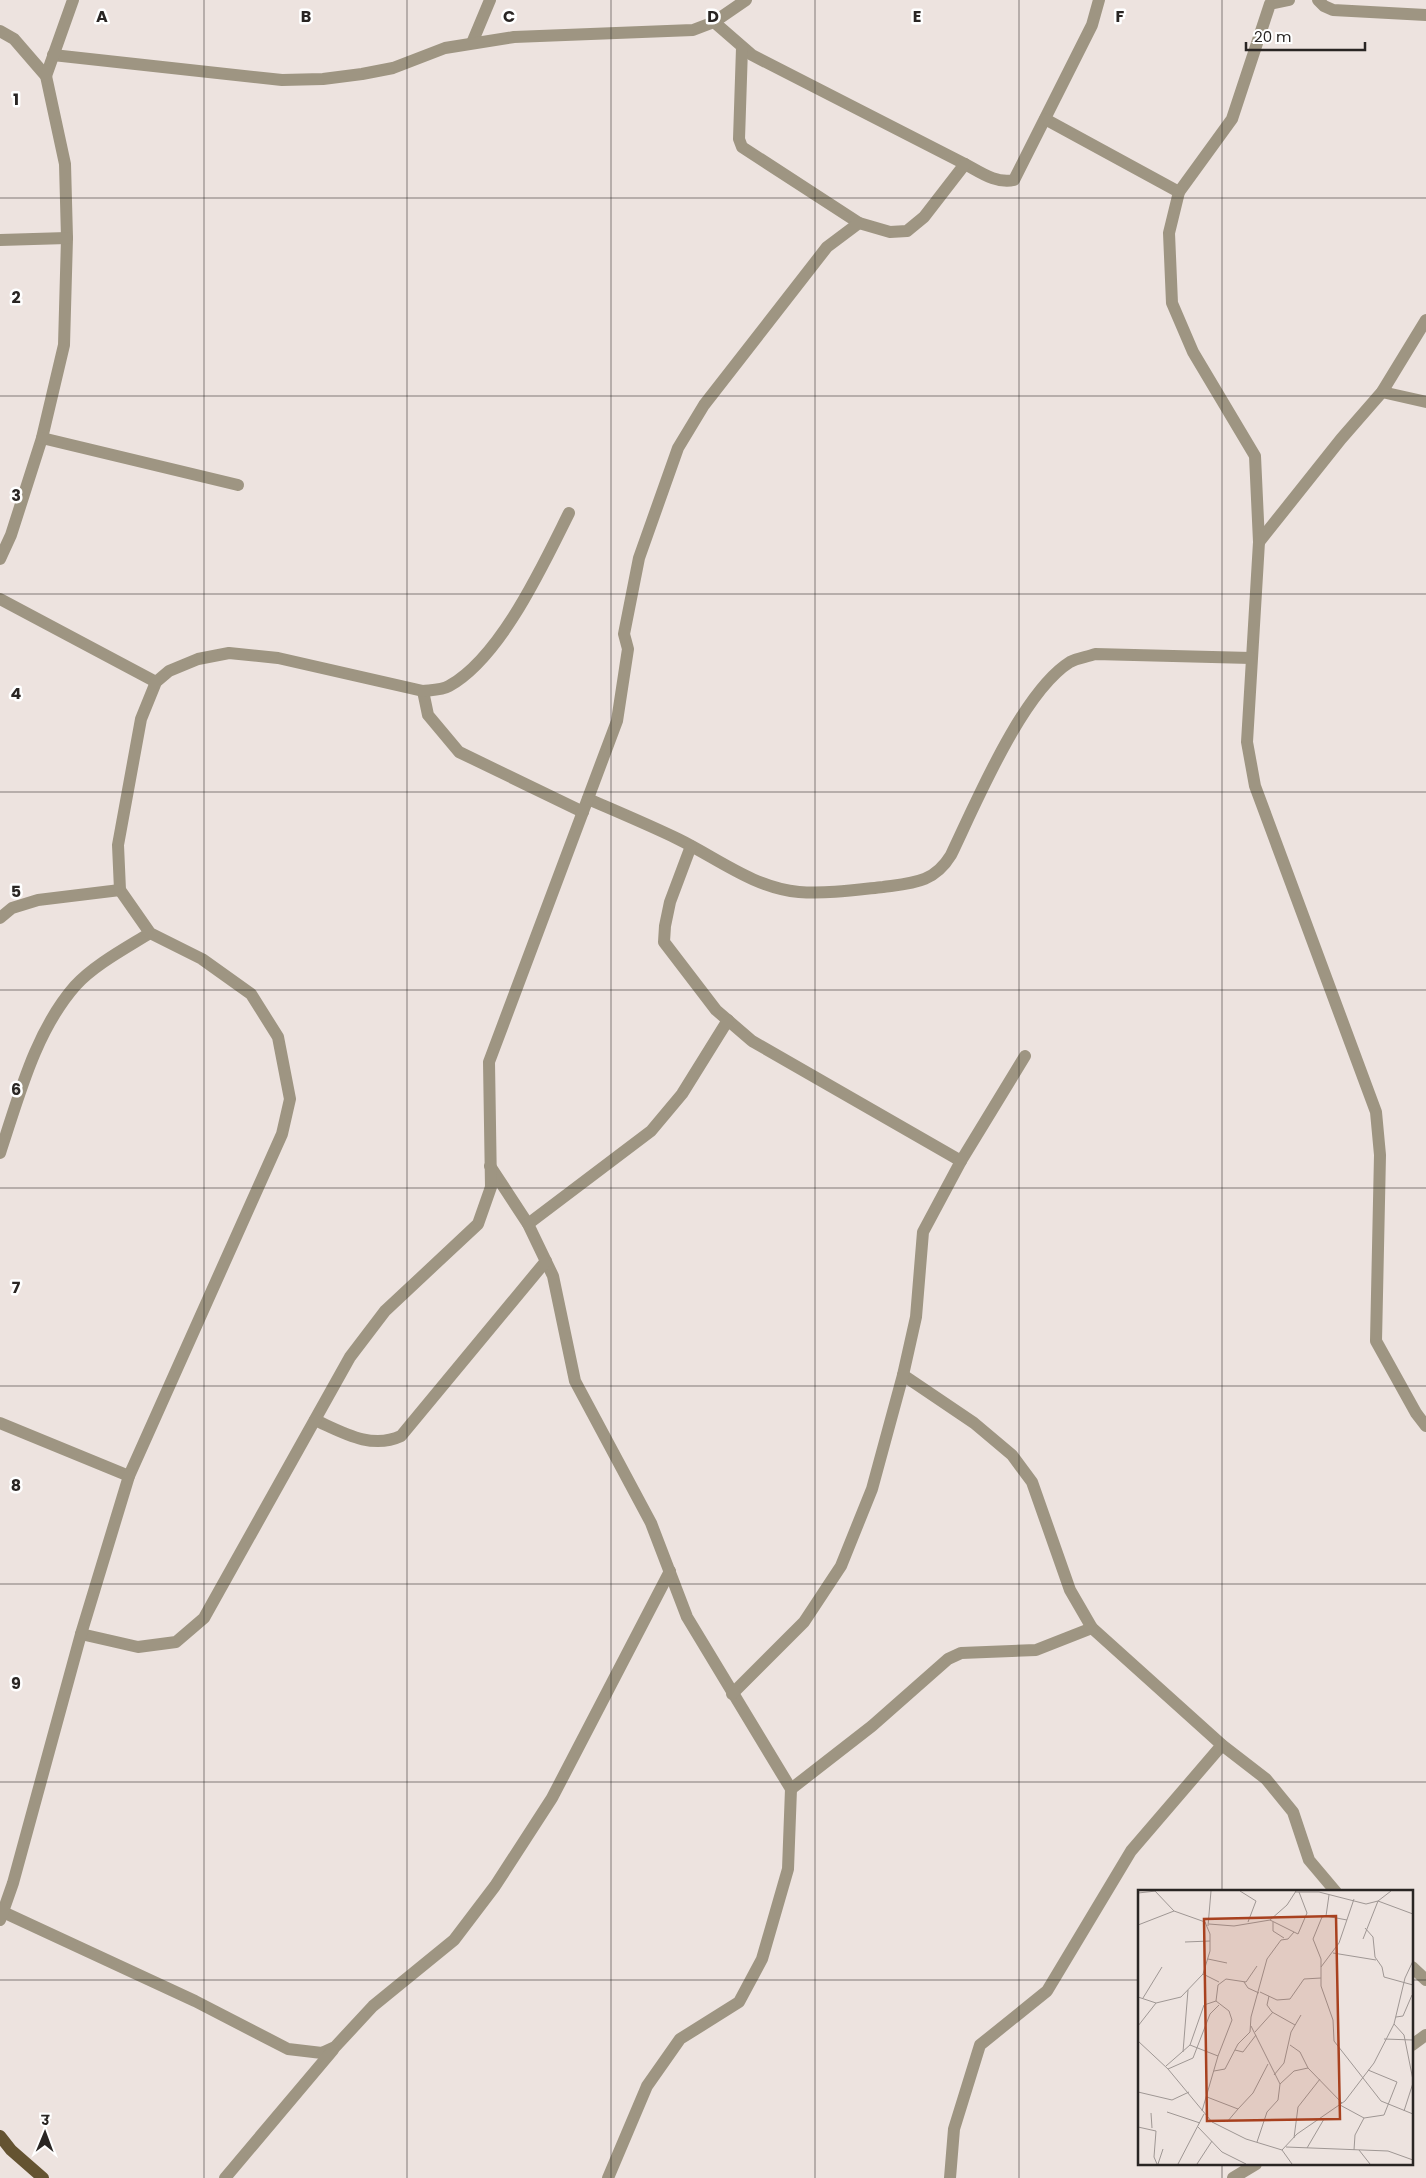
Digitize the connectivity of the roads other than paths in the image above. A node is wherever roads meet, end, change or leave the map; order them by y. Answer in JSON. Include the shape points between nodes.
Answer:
{"nodes":[{"id":1,"x":73,"y":0,"type":"edge"},
{"id":2,"x":490,"y":0,"type":"edge"},
{"id":3,"x":746,"y":0,"type":"edge"},
{"id":4,"x":1099,"y":0,"type":"edge"},
{"id":5,"x":1289,"y":0,"type":"edge"},
{"id":6,"x":1318,"y":0,"type":"edge"},
{"id":7,"x":1426,"y":15,"type":"edge"},
{"id":8,"x":714,"y":22,"type":"junction"},
{"id":9,"x":0,"y":31,"type":"edge"},
{"id":10,"x":472,"y":43,"type":"junction"},
{"id":11,"x":742,"y":48,"type":"junction"},
{"id":12,"x":53,"y":55,"type":"junction"},
{"id":13,"x":46,"y":76,"type":"junction"},
{"id":14,"x":1045,"y":118,"type":"junction"},
{"id":15,"x":965,"y":164,"type":"junction"},
{"id":16,"x":1178,"y":192,"type":"junction"},
{"id":17,"x":859,"y":223,"type":"junction"},
{"id":18,"x":67,"y":238,"type":"junction"},
{"id":19,"x":0,"y":240,"type":"edge"},
{"id":20,"x":1426,"y":320,"type":"edge"},
{"id":21,"x":1382,"y":392,"type":"junction"},
{"id":22,"x":1426,"y":402,"type":"edge"},
{"id":23,"x":42,"y":438,"type":"junction"},
{"id":24,"x":238,"y":485,"type":"dead end"},
{"id":25,"x":569,"y":513,"type":"dead end"},
{"id":26,"x":1259,"y":542,"type":"junction"},
{"id":27,"x":0,"y":559,"type":"edge"},
{"id":28,"x":0,"y":599,"type":"edge"},
{"id":29,"x":1251,"y":658,"type":"junction"},
{"id":30,"x":156,"y":682,"type":"junction"},
{"id":31,"x":423,"y":691,"type":"junction"},
{"id":32,"x":588,"y":799,"type":"junction"},
{"id":33,"x":583,"y":812,"type":"junction"},
{"id":34,"x":691,"y":846,"type":"junction"},
{"id":35,"x":120,"y":890,"type":"junction"},
{"id":36,"x":0,"y":918,"type":"edge"},
{"id":37,"x":150,"y":933,"type":"junction"},
{"id":38,"x":728,"y":1020,"type":"junction"},
{"id":39,"x":1025,"y":1056,"type":"dead end"},
{"id":40,"x":0,"y":1153,"type":"edge"},
{"id":41,"x":961,"y":1161,"type":"junction"},
{"id":42,"x":490,"y":1166,"type":"junction"},
{"id":43,"x":528,"y":1224,"type":"junction"},
{"id":44,"x":546,"y":1261,"type":"junction"},
{"id":45,"x":903,"y":1375,"type":"junction"},
{"id":46,"x":315,"y":1420,"type":"junction"},
{"id":47,"x":0,"y":1423,"type":"edge"},
{"id":48,"x":1426,"y":1426,"type":"edge"},
{"id":49,"x":129,"y":1476,"type":"junction"},
{"id":50,"x":670,"y":1571,"type":"junction"},
{"id":51,"x":1092,"y":1628,"type":"junction"},
{"id":52,"x":81,"y":1634,"type":"junction"},
{"id":53,"x":732,"y":1694,"type":"junction"},
{"id":54,"x":1222,"y":1745,"type":"junction"},
{"id":55,"x":791,"y":1789,"type":"junction"},
{"id":56,"x":1334,"y":1890,"type":"edge"},
{"id":57,"x":1,"y":1916,"type":"edge"},
{"id":58,"x":1414,"y":1969,"type":"edge"},
{"id":59,"x":1426,"y":1980,"type":"edge"},
{"id":60,"x":1426,"y":2035,"type":"edge"},
{"id":61,"x":1414,"y":2044,"type":"edge"},
{"id":62,"x":335,"y":2047,"type":"junction"},
{"id":63,"x":0,"y":2136,"type":"edge"},
{"id":64,"x":1254,"y":2166,"type":"edge"},
{"id":65,"x":1256,"y":2166,"type":"edge"},
{"id":66,"x":43,"y":2178,"type":"edge"},
{"id":67,"x":226,"y":2178,"type":"edge"},
{"id":68,"x":608,"y":2178,"type":"edge"},
{"id":69,"x":950,"y":2178,"type":"edge"},
{"id":70,"x":1233,"y":2178,"type":"edge"},
{"id":71,"x":1251,"y":2178,"type":"edge"}],
"edges":[{"from":1,"to":12,"type":"street"},
{"from":2,"to":10,"type":"street"},
{"from":3,"to":8,"type":"street"},
{"from":4,"to":14,"type":"street","via":[[1092,25]]},
{"from":5,"to":16,"type":"street","via":[[1270,4],[1232,119]]},
{"from":6,"to":7,"type":"street","via":[[1333,10]]},
{"from":8,"to":10,"type":"street","via":[[693,30],[514,37]]},
{"from":8,"to":11,"type":"street"},
{"from":9,"to":13,"type":"street","via":[[14,39]]},
{"from":10,"to":12,"type":"street","via":[[445,48],[393,68],[323,79],[282,80]]},
{"from":11,"to":15,"type":"street"},
{"from":11,"to":17,"type":"street","via":[[739,139],[742,147]]},
{"from":12,"to":13,"type":"street"},
{"from":13,"to":18,"type":"street","via":[[65,164]]},
{"from":14,"to":15,"type":"street","via":[[1014,180],[997,181]]},
{"from":14,"to":16,"type":"street"},
{"from":15,"to":17,"type":"street","via":[[924,217],[907,231],[890,232]]},
{"from":16,"to":26,"type":"street","via":[[1169,233],[1172,303],[1192,352],[1255,456]]},
{"from":17,"to":32,"type":"street","via":[[827,247],[704,405],[678,448],[639,558],[624,634],[628,649],[617,721]]},
{"from":18,"to":19,"type":"street"},
{"from":18,"to":23,"type":"street","via":[[64,345]]},
{"from":20,"to":21,"type":"street"},
{"from":21,"to":22,"type":"street"},
{"from":21,"to":26,"type":"street"},
{"from":23,"to":24,"type":"street"},
{"from":23,"to":27,"type":"street","via":[[11,535]]},
{"from":25,"to":31,"type":"street","via":[[535,582],[497,640],[466,675],[447,687]]},
{"from":26,"to":29,"type":"street"},
{"from":28,"to":30,"type":"street"},
{"from":29,"to":34,"type":"street","via":[[1095,654],[1071,662],[1050,678],[1028,707],[996,762],[943,869],[912,884],[840,892],[799,892],[770,886],[728,868]]},
{"from":29,"to":48,"type":"street","via":[[1247,742],[1255,786],[1376,1112],[1380,1155],[1376,1341]]},
{"from":30,"to":31,"type":"street","via":[[169,671],[198,659],[229,653],[278,658]]},
{"from":30,"to":35,"type":"street","via":[[141,719],[118,846]]},
{"from":31,"to":33,"type":"street","via":[[428,714],[459,752]]},
{"from":32,"to":33,"type":"street"},
{"from":32,"to":34,"type":"street"},
{"from":33,"to":42,"type":"street","via":[[489,1062]]},
{"from":34,"to":38,"type":"street","via":[[670,902],[664,942],[716,1010]]},
{"from":35,"to":36,"type":"street","via":[[38,900],[12,908]]},
{"from":35,"to":37,"type":"street"},
{"from":37,"to":40,"type":"street","via":[[76,986],[51,1020],[24,1079]]},
{"from":37,"to":49,"type":"street","via":[[202,959],[251,994],[278,1037],[290,1099],[282,1134]]},
{"from":38,"to":41,"type":"street","via":[[752,1041]]},
{"from":38,"to":43,"type":"street","via":[[682,1094],[651,1131]]},
{"from":39,"to":41,"type":"street"},
{"from":41,"to":45,"type":"street","via":[[923,1232],[916,1317]]},
{"from":42,"to":43,"type":"street"},
{"from":42,"to":46,"type":"street","via":[[491,1187],[478,1224],[385,1311],[350,1357]]},
{"from":43,"to":44,"type":"street"},
{"from":44,"to":46,"type":"street","via":[[401,1436],[389,1441],[364,1441]]},
{"from":44,"to":50,"type":"street","via":[[553,1276],[575,1381],[651,1523]]},
{"from":45,"to":51,"type":"street","via":[[974,1423],[1012,1455],[1032,1482],[1070,1590]]},
{"from":45,"to":53,"type":"street","via":[[872,1489],[842,1566],[804,1622]]},
{"from":46,"to":52,"type":"street","via":[[204,1618],[176,1642],[138,1647]]},
{"from":47,"to":49,"type":"street"},
{"from":49,"to":52,"type":"street"},
{"from":50,"to":53,"type":"street","via":[[687,1617]]},
{"from":50,"to":62,"type":"street","via":[[552,1798],[495,1886],[454,1940],[373,2006]]},
{"from":51,"to":54,"type":"street"},
{"from":51,"to":55,"type":"street","via":[[1036,1650],[962,1653],[948,1659],[872,1726]]},
{"from":52,"to":57,"type":"street","via":[[13,1883]]},
{"from":53,"to":55,"type":"street"},
{"from":54,"to":56,"type":"street","via":[[1266,1779],[1293,1812],[1309,1860]]},
{"from":54,"to":69,"type":"street","via":[[1131,1851],[1047,1991],[980,2045],[954,2129]]},
{"from":55,"to":68,"type":"street","via":[[788,1869],[762,1959],[739,2002],[680,2039],[652,2078]]},
{"from":57,"to":62,"type":"street","via":[[195,2001],[288,2049],[322,2054]]},
{"from":58,"to":59,"type":"street"},
{"from":60,"to":61,"type":"street"},
{"from":62,"to":67,"type":"street"},
{"from":63,"to":66,"type":"main road"},
{"from":64,"to":70,"type":"street"},
{"from":65,"to":71,"type":"street"}]}
